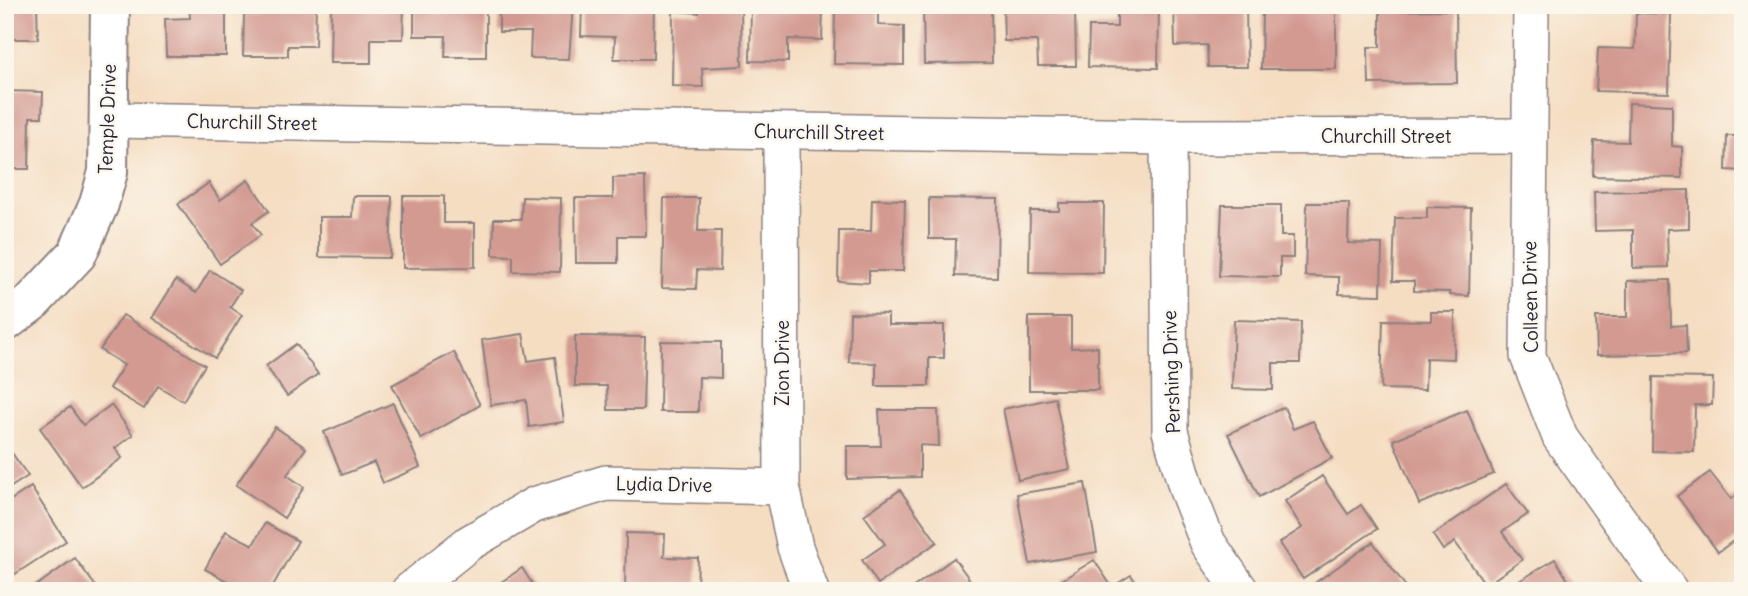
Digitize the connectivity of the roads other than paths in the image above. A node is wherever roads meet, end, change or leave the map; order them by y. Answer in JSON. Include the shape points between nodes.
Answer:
{"nodes":[{"id":1,"x":110,"y":5,"type":"edge"},
{"id":2,"x":1531,"y":5,"type":"edge"},
{"id":3,"x":109,"y":120,"type":"junction"},
{"id":4,"x":781,"y":131,"type":"junction"},
{"id":5,"x":1528,"y":136,"type":"junction"},
{"id":6,"x":1168,"y":137,"type":"junction"},
{"id":7,"x":5,"y":322,"type":"edge"},
{"id":8,"x":782,"y":487,"type":"junction"},
{"id":9,"x":409,"y":591,"type":"edge"},
{"id":10,"x":811,"y":591,"type":"edge"},
{"id":11,"x":1241,"y":591,"type":"edge"},
{"id":12,"x":1670,"y":591,"type":"edge"}],
"edges":[{"from":1,"to":3,"type":"street","name":"Temple Drive"},
{"from":2,"to":5,"type":"street","name":"Colleen Drive"},
{"from":3,"to":4,"type":"street","name":"Churchill Street"},
{"from":3,"to":7,"type":"street","name":"Temple Drive","via":[[108,172],[77,254],[32,302]]},
{"from":4,"to":6,"type":"street","name":"Churchill Street"},
{"from":4,"to":8,"type":"street","name":"Zion Drive"},
{"from":5,"to":6,"type":"street","name":"Churchill Street"},
{"from":5,"to":12,"type":"street","name":"Colleen Drive","via":[[1528,356],[1560,437]]},
{"from":6,"to":11,"type":"street","name":"Pershing Drive","via":[[1170,431],[1208,543]]},
{"from":8,"to":9,"type":"street","name":"Lydia Drive","via":[[606,483],[534,505],[469,543]]},
{"from":8,"to":10,"type":"street","name":"Zion Drive","via":[[795,547]]}]}
